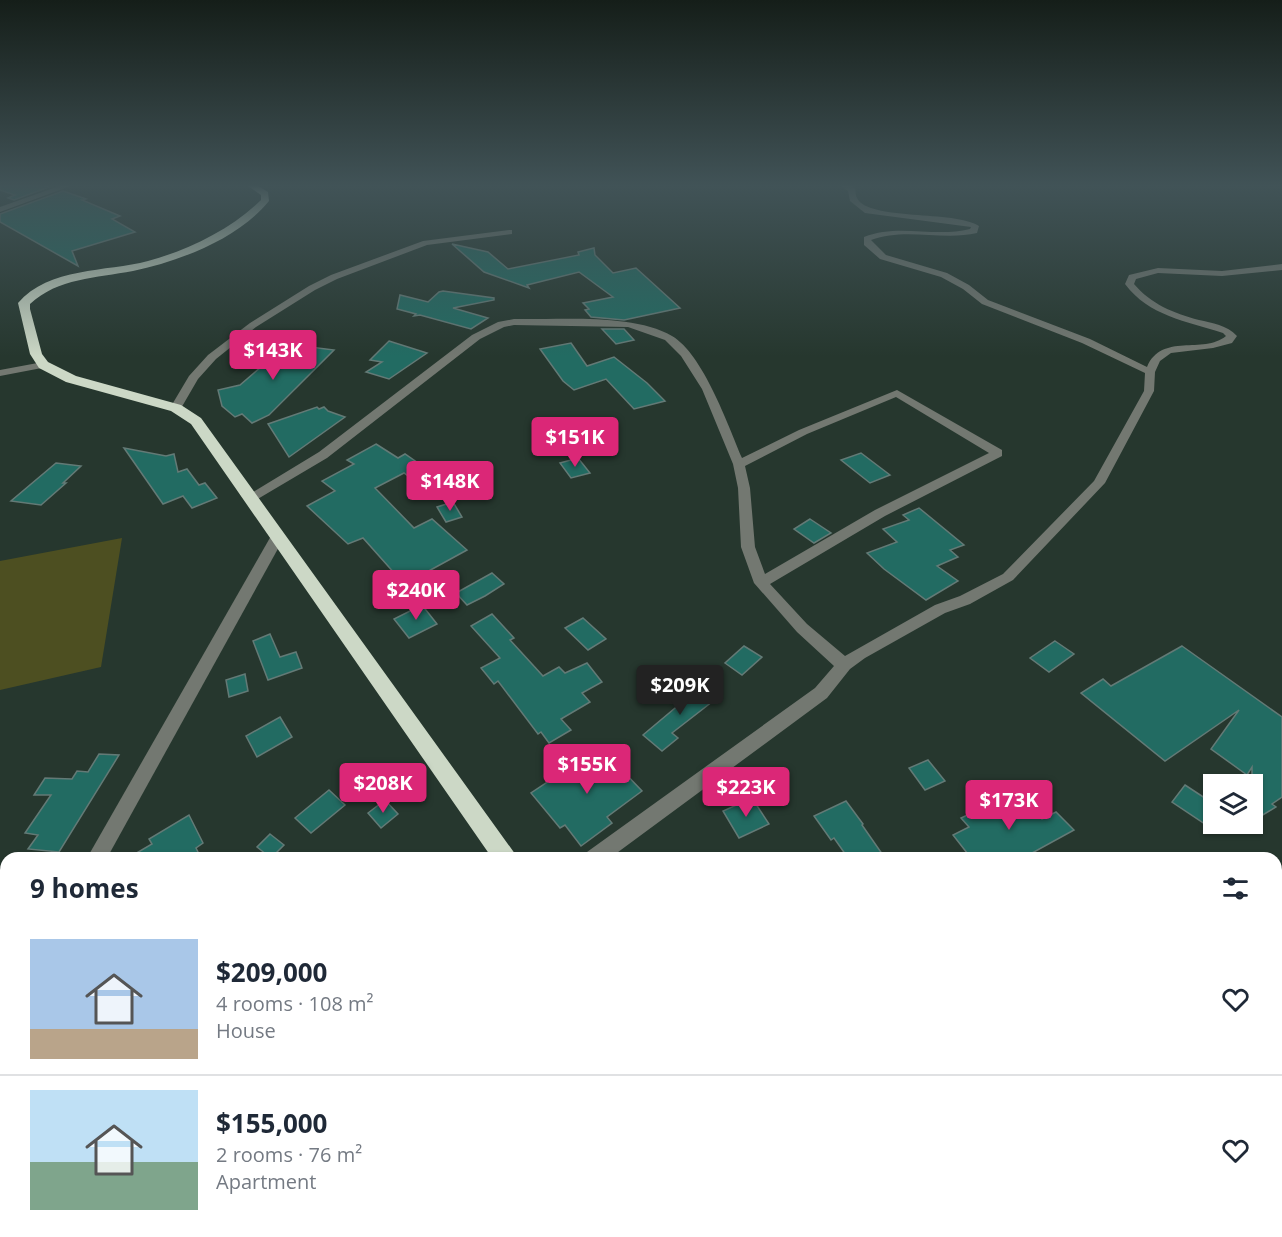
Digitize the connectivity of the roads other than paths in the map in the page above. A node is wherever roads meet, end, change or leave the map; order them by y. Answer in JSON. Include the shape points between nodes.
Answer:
{"nodes":[{"id":1,"x":202,"y":242,"type":"edge"},
{"id":2,"x":436,"y":242,"type":"edge"},
{"id":3,"x":867,"y":242,"type":"edge"},
{"id":4,"x":1282,"y":267,"type":"edge"},
{"id":5,"x":0,"y":359,"type":"edge"},
{"id":6,"x":43,"y":365,"type":"junction"},
{"id":7,"x":17,"y":370,"type":"junction"},
{"id":8,"x":1150,"y":372,"type":"junction"},
{"id":9,"x":0,"y":373,"type":"edge"},
{"id":10,"x":176,"y":408,"type":"junction"},
{"id":11,"x":739,"y":464,"type":"junction"},
{"id":12,"x":251,"y":498,"type":"junction"},
{"id":13,"x":278,"y":536,"type":"junction"},
{"id":14,"x":761,"y":583,"type":"junction"},
{"id":15,"x":844,"y":665,"type":"junction"},
{"id":16,"x":100,"y":852,"type":"edge"},
{"id":17,"x":502,"y":852,"type":"edge"},
{"id":18,"x":602,"y":852,"type":"edge"}],
"edges":[{"from":1,"to":6,"type":"highway","via":[[160,261],[69,280],[32,293],[24,309],[36,354]]},
{"from":2,"to":10,"type":"street","via":[[334,277],[254,325],[212,357],[193,378]]},
{"from":3,"to":8,"type":"street","via":[[883,256],[944,275],[985,302],[1086,340]]},
{"from":4,"to":8,"type":"street","via":[[1222,273],[1150,270],[1132,277],[1129,284],[1149,304],[1232,336],[1214,345],[1168,350],[1155,360]]},
{"from":5,"to":7,"type":"street"},
{"from":6,"to":7,"type":"street"},
{"from":6,"to":10,"type":"highway","via":[[71,380]]},
{"from":7,"to":9,"type":"street"},
{"from":8,"to":15,"type":"street","via":[[1149,392],[1099,483],[1008,577],[894,633]]},
{"from":10,"to":12,"type":"highway","via":[[196,421]]},
{"from":11,"to":12,"type":"street","via":[[706,389],[685,354],[669,338],[629,324],[514,322],[476,337],[323,455]]},
{"from":11,"to":14,"type":"street","via":[[748,547]]},
{"from":11,"to":14,"type":"street","via":[[897,393],[998,453],[880,513]]},
{"from":12,"to":13,"type":"highway"},
{"from":13,"to":16,"type":"street"},
{"from":13,"to":17,"type":"highway"},
{"from":14,"to":15,"type":"street","via":[[802,628]]},
{"from":15,"to":18,"type":"street","via":[[821,693]]}]}
